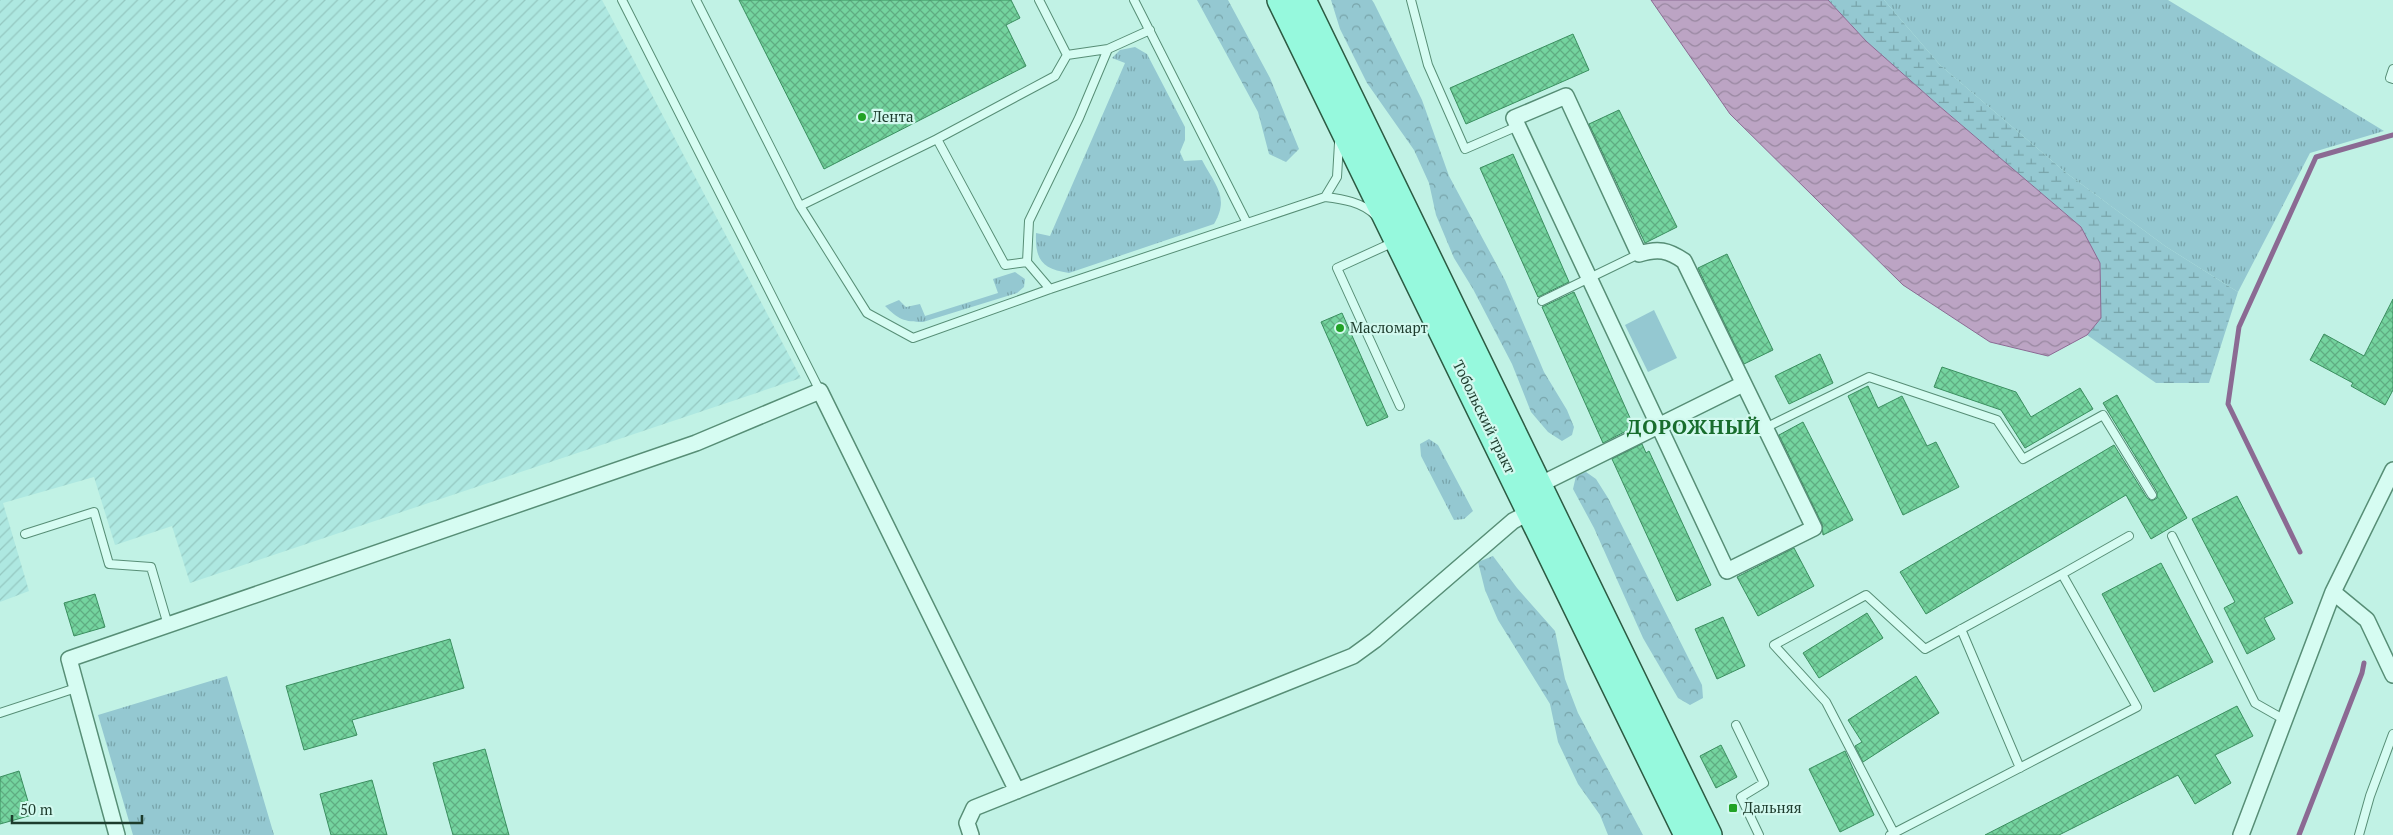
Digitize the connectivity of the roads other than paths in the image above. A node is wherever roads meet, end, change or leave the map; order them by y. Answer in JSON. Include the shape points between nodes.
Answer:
{"nodes":[{"id":1,"x":622,"y":0,"type":"edge"},
{"id":2,"x":696,"y":0,"type":"edge"},
{"id":3,"x":1039,"y":0,"type":"edge"},
{"id":4,"x":1134,"y":0,"type":"edge"},
{"id":5,"x":1280,"y":0,"type":"edge"},
{"id":6,"x":1302,"y":0,"type":"edge"},
{"id":7,"x":1411,"y":0,"type":"edge"},
{"id":8,"x":1150,"y":30,"type":"junction"},
{"id":9,"x":1108,"y":49,"type":"junction"},
{"id":10,"x":1066,"y":55,"type":"junction"},
{"id":11,"x":2393,"y":69,"type":"edge"},
{"id":12,"x":2393,"y":79,"type":"edge"},
{"id":13,"x":1338,"y":119,"type":"junction"},
{"id":14,"x":1518,"y":126,"type":"junction"},
{"id":15,"x":937,"y":139,"type":"junction"},
{"id":16,"x":1324,"y":197,"type":"junction"},
{"id":17,"x":800,"y":206,"type":"junction"},
{"id":18,"x":1247,"y":223,"type":"junction"},
{"id":19,"x":1398,"y":241,"type":"junction"},
{"id":20,"x":1639,"y":254,"type":"junction"},
{"id":21,"x":1027,"y":262,"type":"junction"},
{"id":22,"x":1589,"y":278,"type":"junction"},
{"id":23,"x":1050,"y":289,"type":"junction"},
{"id":24,"x":1542,"y":301,"type":"dead end"},
{"id":25,"x":1743,"y":384,"type":"junction"},
{"id":26,"x":820,"y":391,"type":"junction"},
{"id":27,"x":1400,"y":406,"type":"dead end"},
{"id":28,"x":1658,"y":428,"type":"junction"},
{"id":29,"x":1765,"y":428,"type":"junction"},
{"id":30,"x":2393,"y":470,"type":"edge"},
{"id":31,"x":1539,"y":486,"type":"junction"},
{"id":32,"x":2152,"y":495,"type":"dead end"},
{"id":33,"x":1530,"y":512,"type":"junction"},
{"id":34,"x":26,"y":534,"type":"dead end"},
{"id":35,"x":2129,"y":536,"type":"dead end"},
{"id":36,"x":2172,"y":536,"type":"dead end"},
{"id":37,"x":2062,"y":574,"type":"junction"},
{"id":38,"x":2333,"y":592,"type":"junction"},
{"id":39,"x":168,"y":625,"type":"junction"},
{"id":40,"x":1961,"y":629,"type":"junction"},
{"id":41,"x":2393,"y":675,"type":"edge"},
{"id":42,"x":76,"y":688,"type":"junction"},
{"id":43,"x":0,"y":713,"type":"edge"},
{"id":44,"x":2285,"y":720,"type":"junction"},
{"id":45,"x":1736,"y":725,"type":"dead end"},
{"id":46,"x":2393,"y":734,"type":"edge"},
{"id":47,"x":2020,"y":768,"type":"junction"},
{"id":48,"x":1016,"y":791,"type":"junction"},
{"id":49,"x":1892,"y":834,"type":"edge"},
{"id":50,"x":117,"y":835,"type":"edge"},
{"id":51,"x":971,"y":835,"type":"edge"},
{"id":52,"x":1687,"y":835,"type":"edge"},
{"id":53,"x":1709,"y":835,"type":"edge"},
{"id":54,"x":1758,"y":835,"type":"edge"},
{"id":55,"x":2241,"y":835,"type":"edge"},
{"id":56,"x":2359,"y":835,"type":"edge"}],
"edges":[{"from":1,"to":26,"type":"lane"},
{"from":2,"to":17,"type":"lane"},
{"from":3,"to":10,"type":"lane"},
{"from":4,"to":8,"type":"lane"},
{"from":5,"to":13,"type":"main road","name":"Тобольский тракт"},
{"from":6,"to":31,"type":"main road","name":"Тобольский тракт"},
{"from":7,"to":14,"type":"lane","via":[[1428,66],[1465,150]]},
{"from":8,"to":9,"type":"lane"},
{"from":8,"to":18,"type":"lane"},
{"from":9,"to":10,"type":"lane"},
{"from":9,"to":21,"type":"lane","via":[[1029,221]]},
{"from":10,"to":15,"type":"lane","via":[[1055,76]]},
{"from":11,"to":12,"type":"lane","via":[[2390,78]]},
{"from":13,"to":16,"type":"lane","via":[[1340,153],[1337,177]]},
{"from":13,"to":19,"type":"main road","name":"Тобольский тракт"},
{"from":14,"to":20,"type":"street","via":[[1514,118],[1566,96]]},
{"from":14,"to":22,"type":"street"},
{"from":15,"to":17,"type":"lane"},
{"from":15,"to":21,"type":"lane","via":[[1005,264]]},
{"from":16,"to":18,"type":"lane"},
{"from":16,"to":19,"type":"lane","via":[[1346,200],[1371,211]]},
{"from":17,"to":23,"type":"lane","via":[[867,313],[913,338]]},
{"from":18,"to":23,"type":"lane"},
{"from":19,"to":27,"type":"lane","via":[[1337,268]]},
{"from":19,"to":33,"type":"main road","name":"Тобольский тракт"},
{"from":20,"to":22,"type":"lane"},
{"from":20,"to":25,"type":"street","via":[[1665,250],[1684,261]]},
{"from":21,"to":23,"type":"lane"},
{"from":22,"to":24,"type":"lane"},
{"from":22,"to":28,"type":"street"},
{"from":25,"to":28,"type":"street"},
{"from":25,"to":29,"type":"street"},
{"from":26,"to":39,"type":"street","via":[[696,443]]},
{"from":26,"to":48,"type":"street"},
{"from":28,"to":29,"type":"street","via":[[1727,571],[1814,528]]},
{"from":28,"to":31,"type":"street"},
{"from":29,"to":32,"type":"lane","via":[[1869,377],[1998,420],[2023,459],[2104,415]]},
{"from":30,"to":38,"type":"street"},
{"from":31,"to":53,"type":"main road","name":"Тобольский тракт"},
{"from":33,"to":48,"type":"street","via":[[1513,521],[1353,656]]},
{"from":33,"to":52,"type":"main road","name":"Тобольский тракт"},
{"from":34,"to":39,"type":"lane","via":[[94,512],[109,564],[151,567]]},
{"from":35,"to":37,"type":"lane"},
{"from":36,"to":44,"type":"lane","via":[[2255,703]]},
{"from":37,"to":40,"type":"lane"},
{"from":37,"to":47,"type":"lane","via":[[2137,707]]},
{"from":38,"to":41,"type":"street","via":[[2367,620]]},
{"from":38,"to":44,"type":"street"},
{"from":39,"to":42,"type":"street","via":[[69,660]]},
{"from":40,"to":47,"type":"lane"},
{"from":40,"to":49,"type":"lane","via":[[1925,649],[1866,595],[1774,645],[1826,702]]},
{"from":42,"to":43,"type":"lane"},
{"from":42,"to":50,"type":"street"},
{"from":44,"to":55,"type":"street"},
{"from":45,"to":54,"type":"lane","via":[[1764,783],[1741,797]]},
{"from":46,"to":56,"type":"lane"},
{"from":47,"to":49,"type":"lane"},
{"from":48,"to":51,"type":"street","via":[[974,808],[967,824]]}]}
